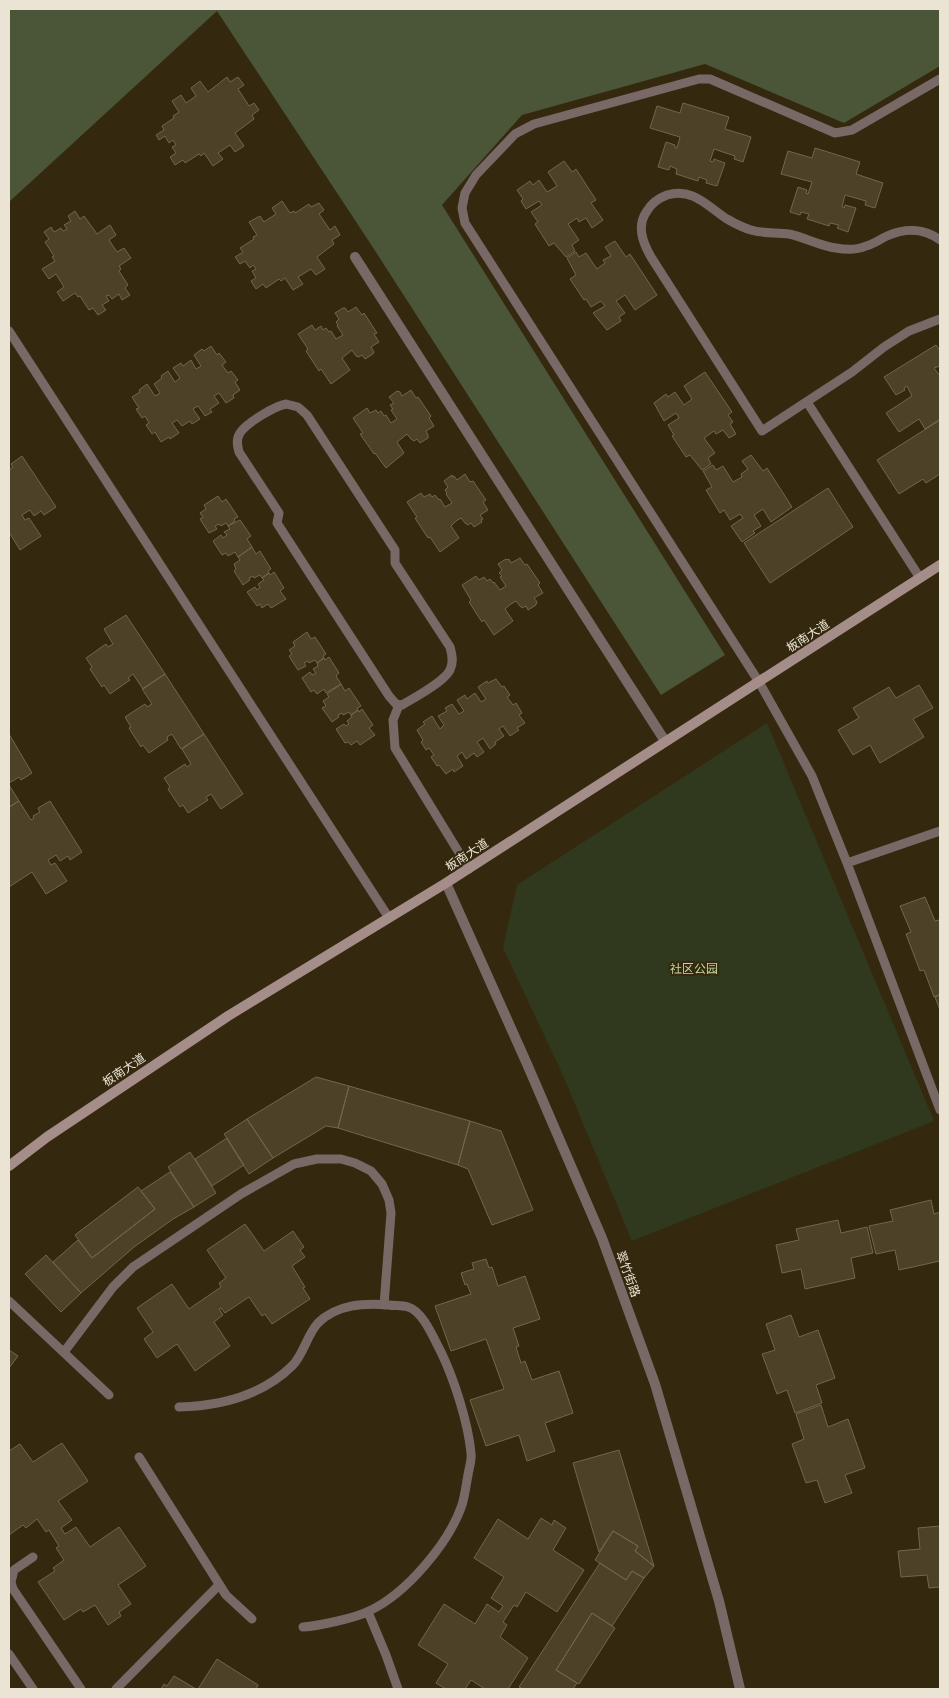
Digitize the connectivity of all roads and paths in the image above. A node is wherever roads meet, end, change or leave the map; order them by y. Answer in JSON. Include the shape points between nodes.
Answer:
{"nodes":[{"id":1,"x":940,"y":80,"type":"edge"},
{"id":2,"x":940,"y":240,"type":"edge"},
{"id":3,"x":355,"y":257,"type":"dead end"},
{"id":4,"x":940,"y":319,"type":"edge"},
{"id":5,"x":9,"y":331,"type":"edge"},
{"id":6,"x":807,"y":402,"type":"junction"},
{"id":7,"x":940,"y":565,"type":"edge"},
{"id":8,"x":920,"y":578,"type":"junction"},
{"id":9,"x":759,"y":682,"type":"junction"},
{"id":10,"x":399,"y":705,"type":"junction"},
{"id":11,"x":665,"y":741,"type":"junction"},
{"id":12,"x":940,"y":831,"type":"edge"},
{"id":13,"x":847,"y":863,"type":"junction"},
{"id":14,"x":469,"y":868,"type":"junction"},
{"id":15,"x":446,"y":883,"type":"junction"},
{"id":16,"x":388,"y":918,"type":"junction"},
{"id":17,"x":940,"y":1110,"type":"edge"},
{"id":18,"x":9,"y":1166,"type":"edge"},
{"id":19,"x":9,"y":1301,"type":"edge"},
{"id":20,"x":384,"y":1305,"type":"junction"},
{"id":21,"x":64,"y":1352,"type":"junction"},
{"id":22,"x":109,"y":1395,"type":"dead end"},
{"id":23,"x":179,"y":1407,"type":"dead end"},
{"id":24,"x":139,"y":1458,"type":"dead end"},
{"id":25,"x":33,"y":1557,"type":"dead end"},
{"id":26,"x":219,"y":1585,"type":"junction"},
{"id":27,"x":368,"y":1612,"type":"junction"},
{"id":28,"x":252,"y":1619,"type":"dead end"},
{"id":29,"x":303,"y":1627,"type":"dead end"},
{"id":30,"x":9,"y":1654,"type":"edge"},
{"id":31,"x":33,"y":1689,"type":"edge"},
{"id":32,"x":81,"y":1689,"type":"edge"},
{"id":33,"x":116,"y":1689,"type":"edge"},
{"id":34,"x":398,"y":1689,"type":"edge"},
{"id":35,"x":740,"y":1689,"type":"edge"}],
"edges":[{"from":1,"to":9,"type":"lane","via":[[852,130],[835,133],[710,79],[700,79],[534,124],[515,134],[476,175],[465,193],[462,208],[465,223]]},
{"from":2,"to":6,"type":"lane","via":[[914,229],[865,247],[836,248],[791,234],[752,230],[727,219],[689,194],[665,196],[648,208],[641,227],[645,247],[762,431]]},
{"from":3,"to":11,"type":"street"},
{"from":4,"to":6,"type":"lane","via":[[909,331]]},
{"from":5,"to":16,"type":"lane"},
{"from":6,"to":8,"type":"lane"},
{"from":7,"to":8,"type":"main road","name":"板南大道"},
{"from":8,"to":9,"type":"main road","name":"板南大道"},
{"from":9,"to":11,"type":"main road","name":"板南大道"},
{"from":9,"to":13,"type":"lane","via":[[812,776]]},
{"from":10,"to":10,"type":"lane","via":[[389,696],[276,523],[279,513],[239,452],[237,441],[241,431],[280,405],[298,407],[308,415],[395,550],[395,562],[450,647],[453,659],[447,674]]},
{"from":10,"to":14,"type":"lane","via":[[393,726],[398,755]]},
{"from":11,"to":14,"type":"main road","name":"板南大道"},
{"from":12,"to":13,"type":"lane"},
{"from":13,"to":17,"type":"lane"},
{"from":14,"to":15,"type":"main road","name":"板南大道"},
{"from":15,"to":16,"type":"main road","name":"板南大道"},
{"from":15,"to":35,"type":"street","name":"翠竹街路","via":[[602,1238],[648,1365],[720,1601]]},
{"from":16,"to":18,"type":"main road","name":"板南大道","via":[[228,1016]]},
{"from":19,"to":21,"type":"lane"},
{"from":20,"to":21,"type":"lane","via":[[391,1213],[382,1184],[371,1170],[355,1163],[341,1159],[317,1159],[294,1164],[256,1186],[133,1267],[113,1286]]},
{"from":20,"to":23,"type":"lane","via":[[354,1305],[329,1314],[318,1323],[294,1364],[279,1378],[259,1389],[226,1402]]},
{"from":20,"to":27,"type":"lane","via":[[409,1307],[429,1328],[444,1359],[464,1417],[471,1454],[461,1506],[446,1536],[412,1580]]},
{"from":21,"to":22,"type":"lane"},
{"from":24,"to":26,"type":"lane"},
{"from":25,"to":32,"type":"lane","via":[[14,1570],[13,1589]]},
{"from":26,"to":28,"type":"lane"},
{"from":26,"to":33,"type":"lane"},
{"from":27,"to":29,"type":"lane"},
{"from":27,"to":34,"type":"lane"},
{"from":30,"to":31,"type":"lane"}]}
